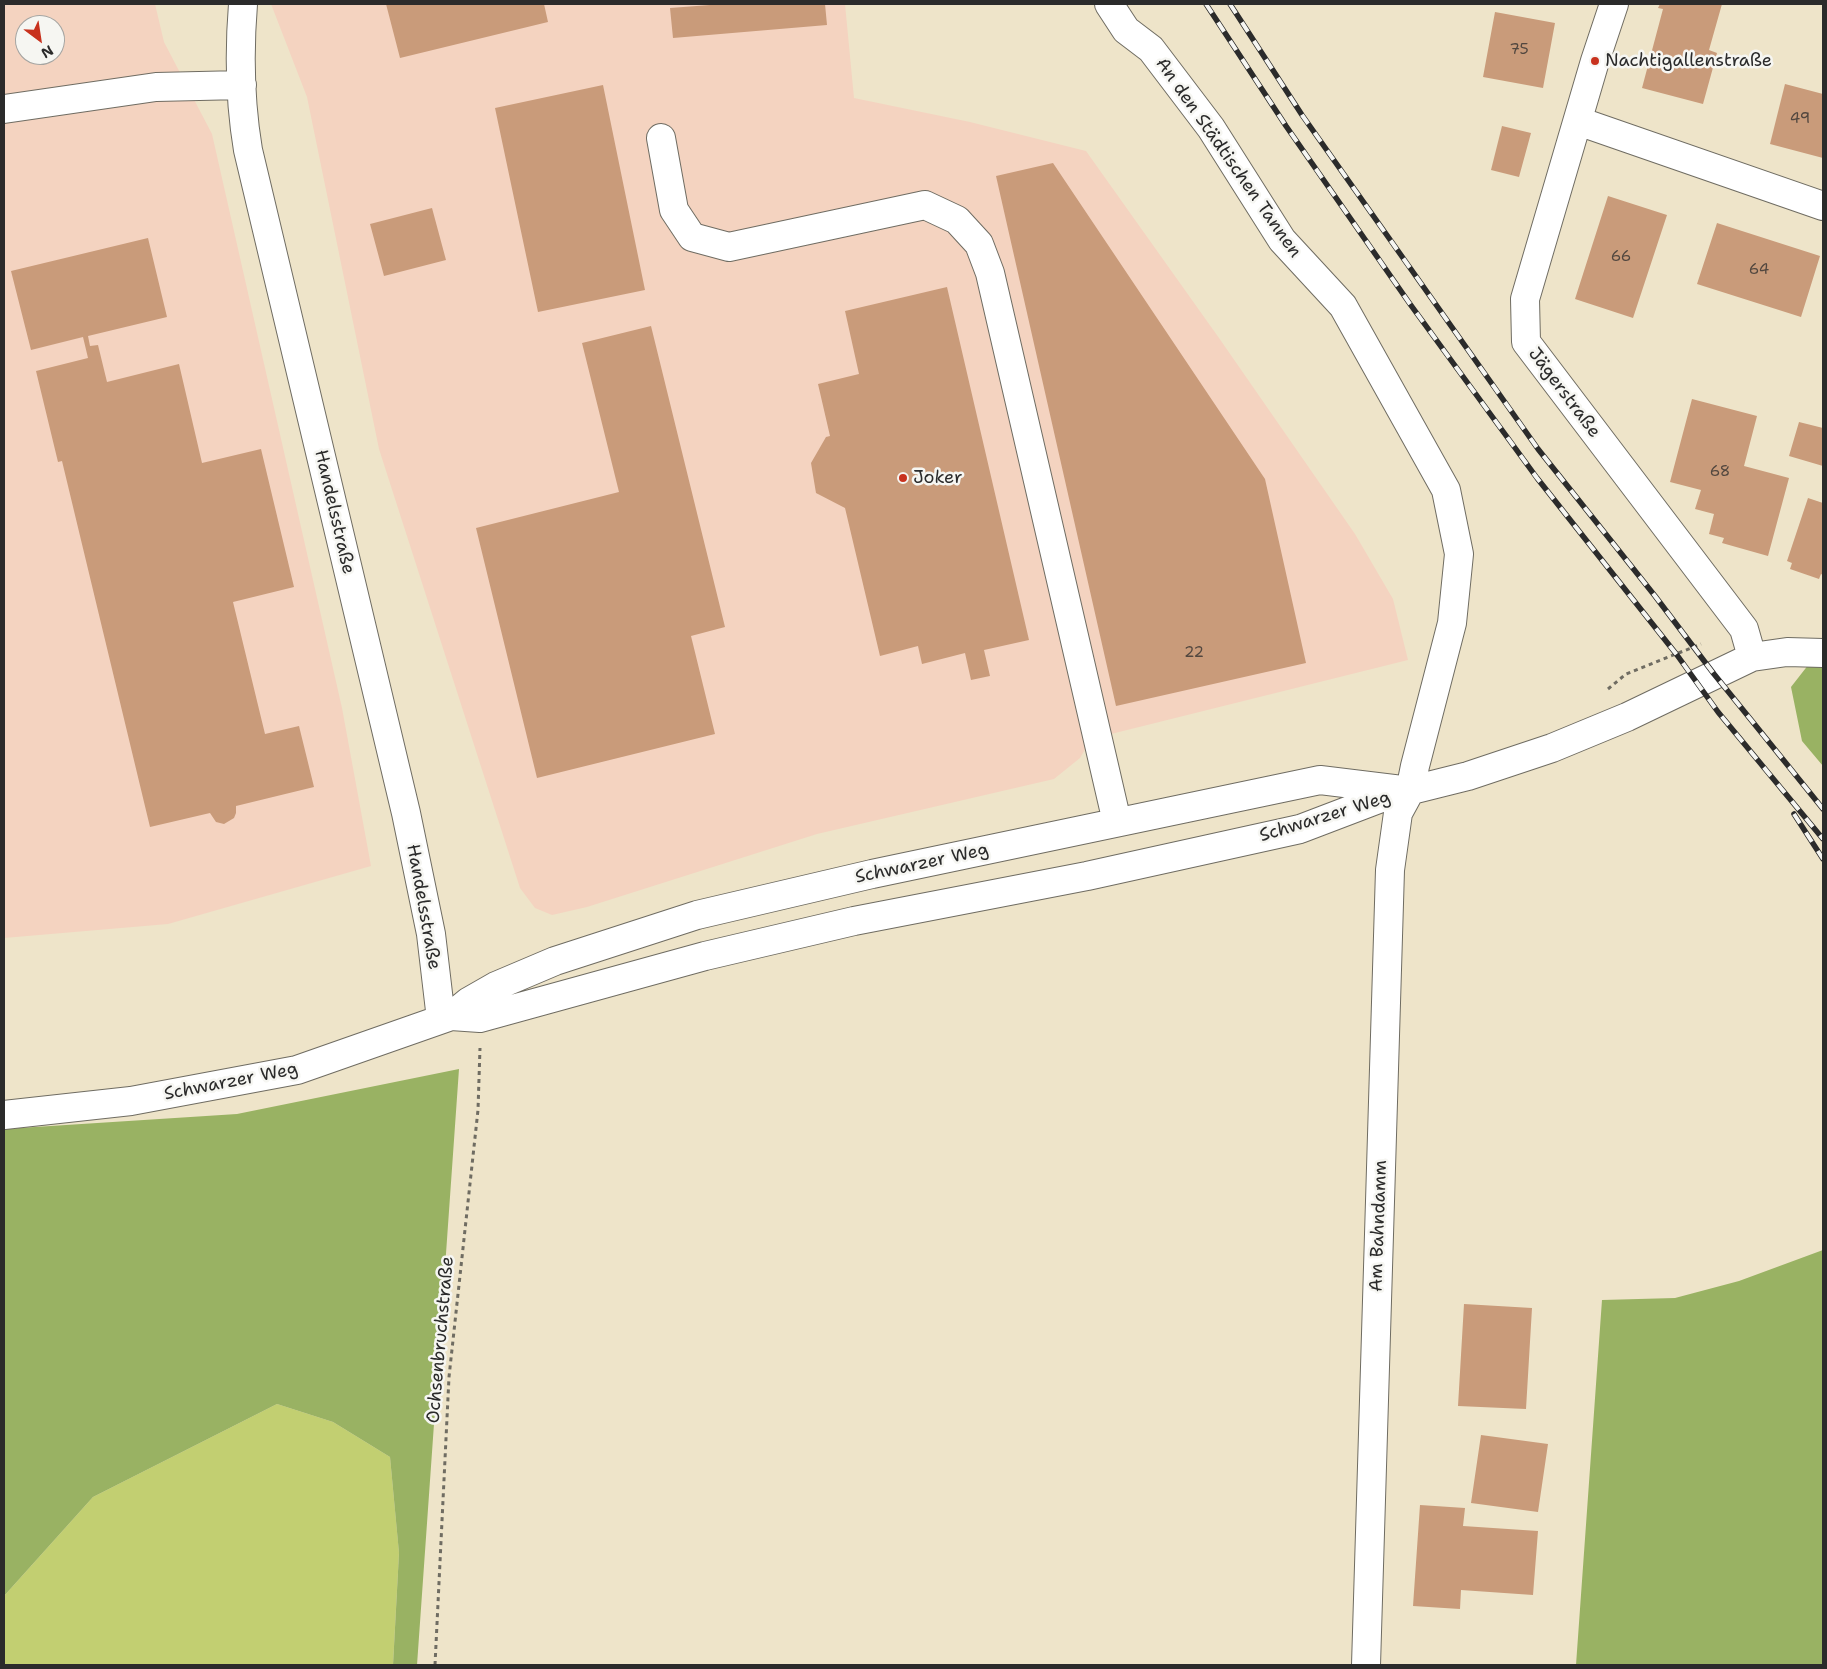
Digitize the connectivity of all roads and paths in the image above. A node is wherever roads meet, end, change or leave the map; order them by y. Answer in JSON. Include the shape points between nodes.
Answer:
{"nodes":[{"id":1,"x":243,"y":4,"type":"edge"},
{"id":2,"x":1109,"y":4,"type":"edge"},
{"id":3,"x":1614,"y":4,"type":"edge"},
{"id":4,"x":242,"y":85,"type":"junction"},
{"id":5,"x":4,"y":109,"type":"edge"},
{"id":6,"x":1578,"y":121,"type":"junction"},
{"id":7,"x":661,"y":138,"type":"dead end"},
{"id":8,"x":1823,"y":206,"type":"edge"},
{"id":9,"x":1823,"y":653,"type":"edge"},
{"id":10,"x":1752,"y":656,"type":"junction"},
{"id":11,"x":1410,"y":791,"type":"junction"},
{"id":12,"x":1116,"y":822,"type":"junction"},
{"id":13,"x":446,"y":1018,"type":"junction"},
{"id":14,"x":480,"y":1018,"type":"junction"},
{"id":15,"x":4,"y":1115,"type":"edge"},
{"id":16,"x":435,"y":1665,"type":"edge"},
{"id":17,"x":1366,"y":1665,"type":"edge"}],
"edges":[{"from":1,"to":4,"type":"street","name":"Handelsstraße"},
{"from":2,"to":11,"type":"street","name":"An den Städtischen Tannen","via":[[1126,30],[1151,49],[1211,128],[1282,240],[1343,306],[1446,490],[1459,554],[1452,623]]},
{"from":3,"to":6,"type":"street","name":"Jägerstraße"},
{"from":4,"to":5,"type":"street","via":[[156,88]]},
{"from":4,"to":13,"type":"street","name":"Handelsstraße","via":[[242,114],[248,150],[406,813]]},
{"from":6,"to":8,"type":"street"},
{"from":6,"to":10,"type":"street","name":"Jägerstraße","via":[[1525,300],[1526,342],[1744,629]]},
{"from":7,"to":12,"type":"street","via":[[674,210],[692,237],[728,247],[925,205],[957,220],[979,244],[990,272]]},
{"from":9,"to":10,"type":"street","name":"Schwarzer Weg","via":[[1787,652]]},
{"from":10,"to":11,"type":"street","name":"Schwarzer Weg","via":[[1552,748]]},
{"from":11,"to":12,"type":"street","name":"Schwarzer Weg","via":[[1320,780]]},
{"from":11,"to":14,"type":"street","name":"Schwarzer Weg","via":[[1384,797],[1300,829],[1087,876],[835,925],[705,956]]},
{"from":11,"to":17,"type":"street","name":"Am Bahndamm","via":[[1398,813],[1390,870]]},
{"from":12,"to":13,"type":"street","name":"Schwarzer Weg","via":[[697,915],[554,961],[496,986]]},
{"from":13,"to":14,"type":"street","name":"Schwarzer Weg"},
{"from":13,"to":15,"type":"street","name":"Schwarzer Weg","via":[[297,1070],[131,1101]]},
{"from":14,"to":16,"type":"path","name":"Ochsenbruchstraße","via":[[478,1110],[449,1377]]}]}
